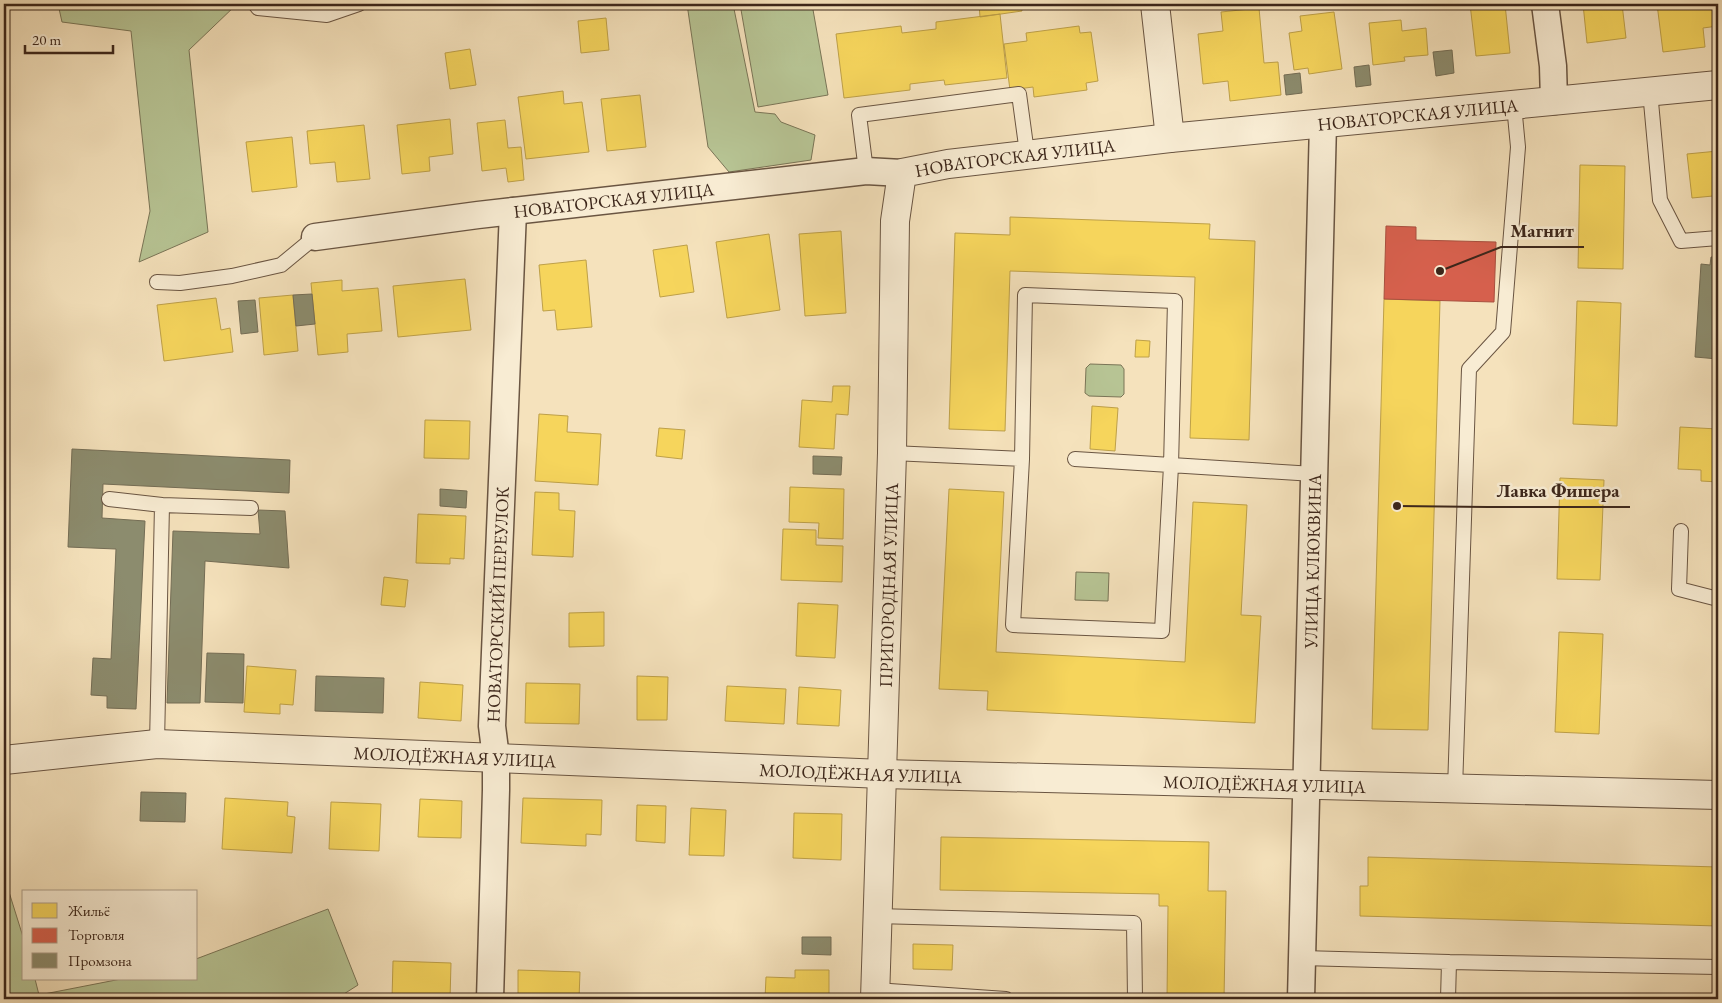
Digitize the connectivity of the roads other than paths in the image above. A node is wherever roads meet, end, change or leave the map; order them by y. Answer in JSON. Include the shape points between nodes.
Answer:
{"nodes":[{"id":1,"x":255,"y":4,"type":"edge"},
{"id":2,"x":359,"y":4,"type":"edge"},
{"id":3,"x":1155,"y":4,"type":"edge"},
{"id":4,"x":1545,"y":4,"type":"edge"},
{"id":5,"x":1718,"y":85,"type":"edge"},
{"id":6,"x":1650,"y":92,"type":"junction"},
{"id":7,"x":1554,"y":100,"type":"junction"},
{"id":8,"x":1514,"y":105,"type":"junction"},
{"id":9,"x":1323,"y":123,"type":"junction"},
{"id":10,"x":1170,"y":138,"type":"junction"},
{"id":11,"x":1027,"y":154,"type":"junction"},
{"id":12,"x":866,"y":171,"type":"junction"},
{"id":13,"x":902,"y":173,"type":"junction"},
{"id":14,"x":513,"y":211,"type":"junction"},
{"id":15,"x":315,"y":237,"type":"joint"},
{"id":16,"x":1718,"y":238,"type":"edge"},
{"id":17,"x":158,"y":282,"type":"dead end"},
{"id":18,"x":892,"y":452,"type":"junction"},
{"id":19,"x":1022,"y":459,"type":"junction"},
{"id":20,"x":1075,"y":459,"type":"dead end"},
{"id":21,"x":1171,"y":466,"type":"junction"},
{"id":22,"x":1314,"y":474,"type":"junction"},
{"id":23,"x":109,"y":499,"type":"dead end"},
{"id":24,"x":162,"y":505,"type":"junction"},
{"id":25,"x":252,"y":508,"type":"dead end"},
{"id":26,"x":1681,"y":531,"type":"dead end"},
{"id":27,"x":1718,"y":599,"type":"edge"},
{"id":28,"x":157,"y":744,"type":"junction"},
{"id":29,"x":496,"y":758,"type":"junction"},
{"id":30,"x":4,"y":760,"type":"edge"},
{"id":31,"x":883,"y":774,"type":"junction"},
{"id":32,"x":1307,"y":785,"type":"junction"},
{"id":33,"x":1455,"y":789,"type":"junction"},
{"id":34,"x":1718,"y":795,"type":"edge"},
{"id":35,"x":876,"y":916,"type":"junction"},
{"id":36,"x":1302,"y":958,"type":"junction"},
{"id":37,"x":1449,"y":962,"type":"junction"},
{"id":38,"x":1718,"y":967,"type":"edge"},
{"id":39,"x":875,"y":995,"type":"edge"},
{"id":40,"x":490,"y":999,"type":"edge"},
{"id":41,"x":1006,"y":999,"type":"edge"},
{"id":42,"x":1135,"y":999,"type":"edge"},
{"id":43,"x":1301,"y":999,"type":"edge"},
{"id":44,"x":1448,"y":999,"type":"edge"}],
"edges":[{"from":1,"to":2,"type":"lane","via":[[258,8],[327,15]]},
{"from":3,"to":10,"type":"street"},
{"from":4,"to":7,"type":"street"},
{"from":5,"to":6,"type":"street","name":"НОВАТОРСКАЯ УЛИЦА"},
{"from":6,"to":7,"type":"street","name":"НОВАТОРСКАЯ УЛИЦА"},
{"from":6,"to":16,"type":"lane","via":[[1660,200],[1681,241]]},
{"from":7,"to":8,"type":"street","name":"НОВАТОРСКАЯ УЛИЦА"},
{"from":8,"to":9,"type":"street","name":"НОВАТОРСКАЯ УЛИЦА"},
{"from":8,"to":33,"type":"lane","via":[[1518,147],[1503,332],[1469,369]]},
{"from":9,"to":10,"type":"street","name":"НОВАТОРСКАЯ УЛИЦА"},
{"from":9,"to":22,"type":"street","name":"УЛИЦА КЛЮКВИНА"},
{"from":10,"to":11,"type":"street","name":"НОВАТОРСКАЯ УЛИЦА"},
{"from":11,"to":12,"type":"lane","via":[[1019,94],[859,115]]},
{"from":11,"to":13,"type":"street","name":"НОВАТОРСКАЯ УЛИЦА"},
{"from":12,"to":13,"type":"street","name":"НОВАТОРСКАЯ УЛИЦА"},
{"from":12,"to":14,"type":"street","name":"НОВАТОРСКАЯ УЛИЦА"},
{"from":13,"to":18,"type":"street","name":"ПРИГОРОДНАЯ УЛИЦА","via":[[895,221]]},
{"from":14,"to":15,"type":"street","name":"НОВАТОРСКАЯ УЛИЦА"},
{"from":14,"to":29,"type":"street","name":"НОВАТОРСКИЙ ПЕРЕУЛОК","via":[[492,726]]},
{"from":15,"to":17,"type":"lane","via":[[281,265],[232,276],[180,283]]},
{"from":18,"to":19,"type":"lane"},
{"from":18,"to":31,"type":"street","name":"ПРИГОРОДНАЯ УЛИЦА"},
{"from":19,"to":21,"type":"lane","via":[[1025,295],[1175,301]]},
{"from":19,"to":21,"type":"lane","via":[[1013,626],[1162,631]]},
{"from":20,"to":21,"type":"lane"},
{"from":21,"to":22,"type":"lane"},
{"from":22,"to":32,"type":"street","name":"УЛИЦА КЛЮКВИНА"},
{"from":23,"to":24,"type":"lane"},
{"from":24,"to":25,"type":"lane"},
{"from":24,"to":28,"type":"lane"},
{"from":26,"to":27,"type":"lane","via":[[1680,589]]},
{"from":28,"to":29,"type":"street","name":"МОЛОДЁЖНАЯ УЛИЦА"},
{"from":28,"to":30,"type":"street","name":"МОЛОДЁЖНАЯ УЛИЦА"},
{"from":29,"to":31,"type":"street","name":"МОЛОДЁЖНАЯ УЛИЦА"},
{"from":29,"to":40,"type":"street","name":"НОВАТОРСКИЙ ПЕРЕУЛОК"},
{"from":31,"to":32,"type":"street","name":"МОЛОДЁЖНАЯ УЛИЦА"},
{"from":31,"to":35,"type":"street","name":"ПРИГОРОДНАЯ УЛИЦА"},
{"from":32,"to":33,"type":"street","name":"МОЛОДЁЖНАЯ УЛИЦА"},
{"from":32,"to":36,"type":"street","name":"УЛИЦА КЛЮКВИНА"},
{"from":33,"to":34,"type":"street","name":"МОЛОДЁЖНАЯ УЛИЦА"},
{"from":35,"to":39,"type":"street","name":"ПРИГОРОДНАЯ УЛИЦА"},
{"from":35,"to":42,"type":"lane","via":[[1134,923]]},
{"from":36,"to":37,"type":"lane"},
{"from":36,"to":43,"type":"street","name":"УЛИЦА КЛЮКВИНА"},
{"from":37,"to":38,"type":"lane"},
{"from":37,"to":44,"type":"lane"},
{"from":39,"to":41,"type":"lane"}]}
